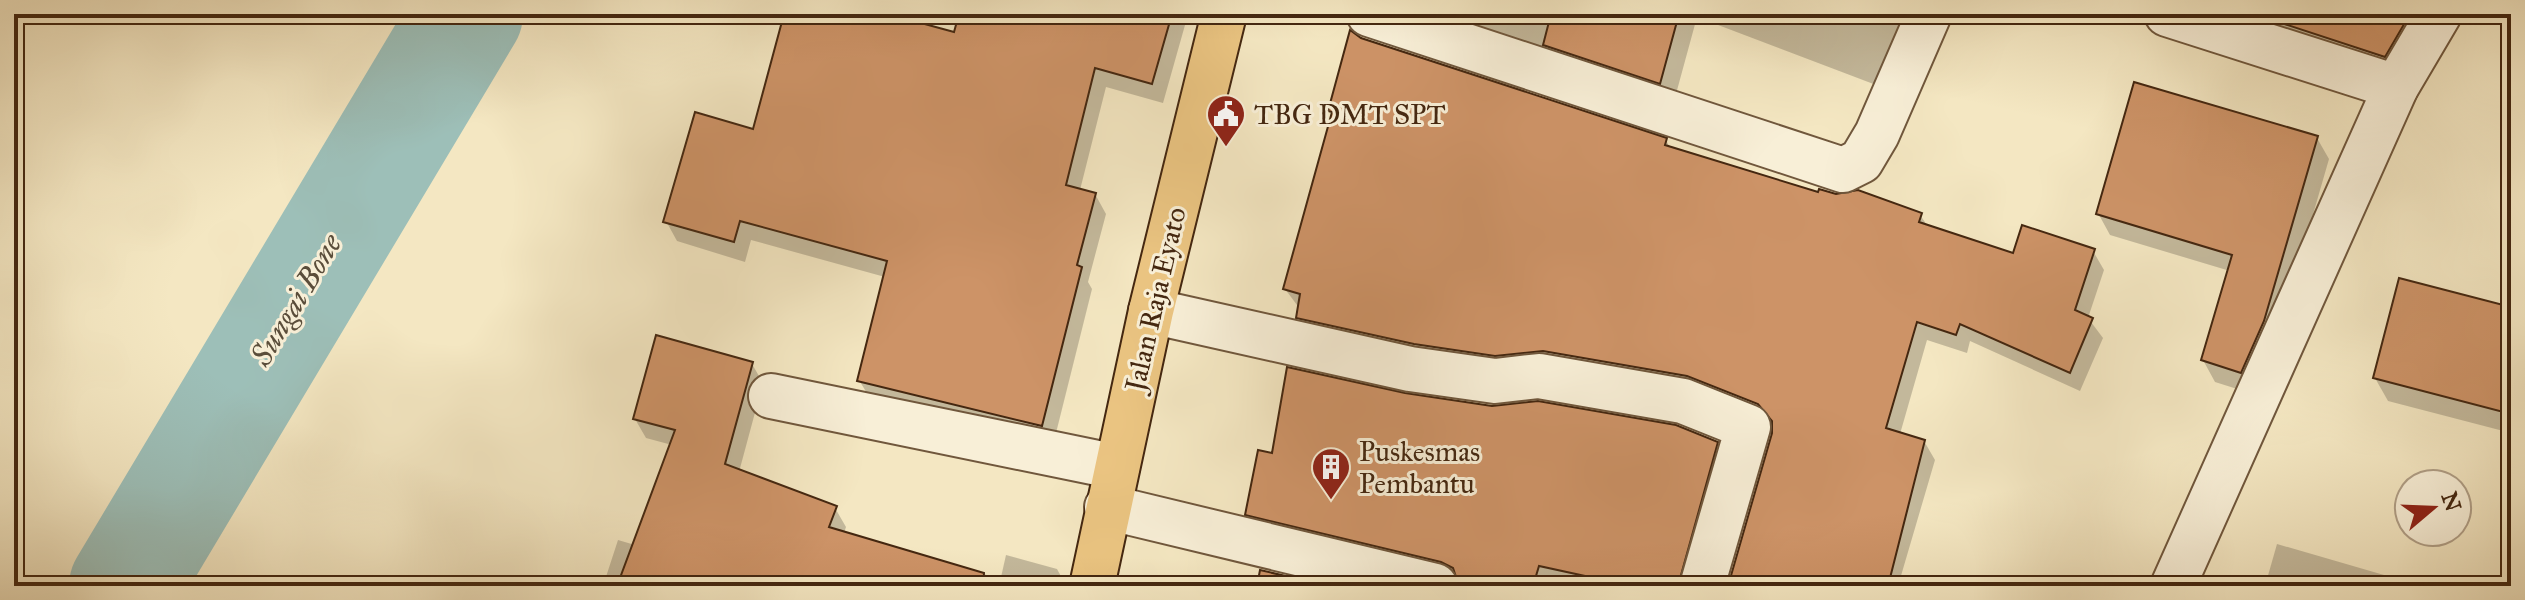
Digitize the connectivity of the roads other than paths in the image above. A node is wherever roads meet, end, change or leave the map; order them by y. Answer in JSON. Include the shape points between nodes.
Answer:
{"nodes":[{"id":1,"x":1224,"y":14,"type":"edge"},
{"id":2,"x":1369,"y":14,"type":"edge"},
{"id":3,"x":1929,"y":14,"type":"edge"},
{"id":4,"x":2167,"y":14,"type":"edge"},
{"id":5,"x":2439,"y":14,"type":"edge"},
{"id":6,"x":2396,"y":87,"type":"junction"},
{"id":7,"x":1151,"y":311,"type":"junction"},
{"id":8,"x":771,"y":396,"type":"dead end"},
{"id":9,"x":1112,"y":487,"type":"junction"},
{"id":10,"x":1092,"y":586,"type":"edge"},
{"id":11,"x":1435,"y":586,"type":"edge"},
{"id":12,"x":1702,"y":586,"type":"edge"},
{"id":13,"x":2173,"y":586,"type":"edge"}],
"edges":[{"from":1,"to":7,"type":"main road","name":"Jalan Raja Eyato"},
{"from":2,"to":3,"type":"street","via":[[1843,170],[1861,161],[1877,134]]},
{"from":4,"to":6,"type":"street"},
{"from":5,"to":6,"type":"street"},
{"from":6,"to":13,"type":"street"},
{"from":7,"to":9,"type":"main road","name":"Jalan Raja Eyato"},
{"from":7,"to":12,"type":"street","via":[[1410,369],[1495,381],[1539,376],[1683,401],[1748,427]]},
{"from":8,"to":9,"type":"street"},
{"from":9,"to":10,"type":"main road","name":"Jalan Raja Eyato"},
{"from":9,"to":11,"type":"street"}]}
